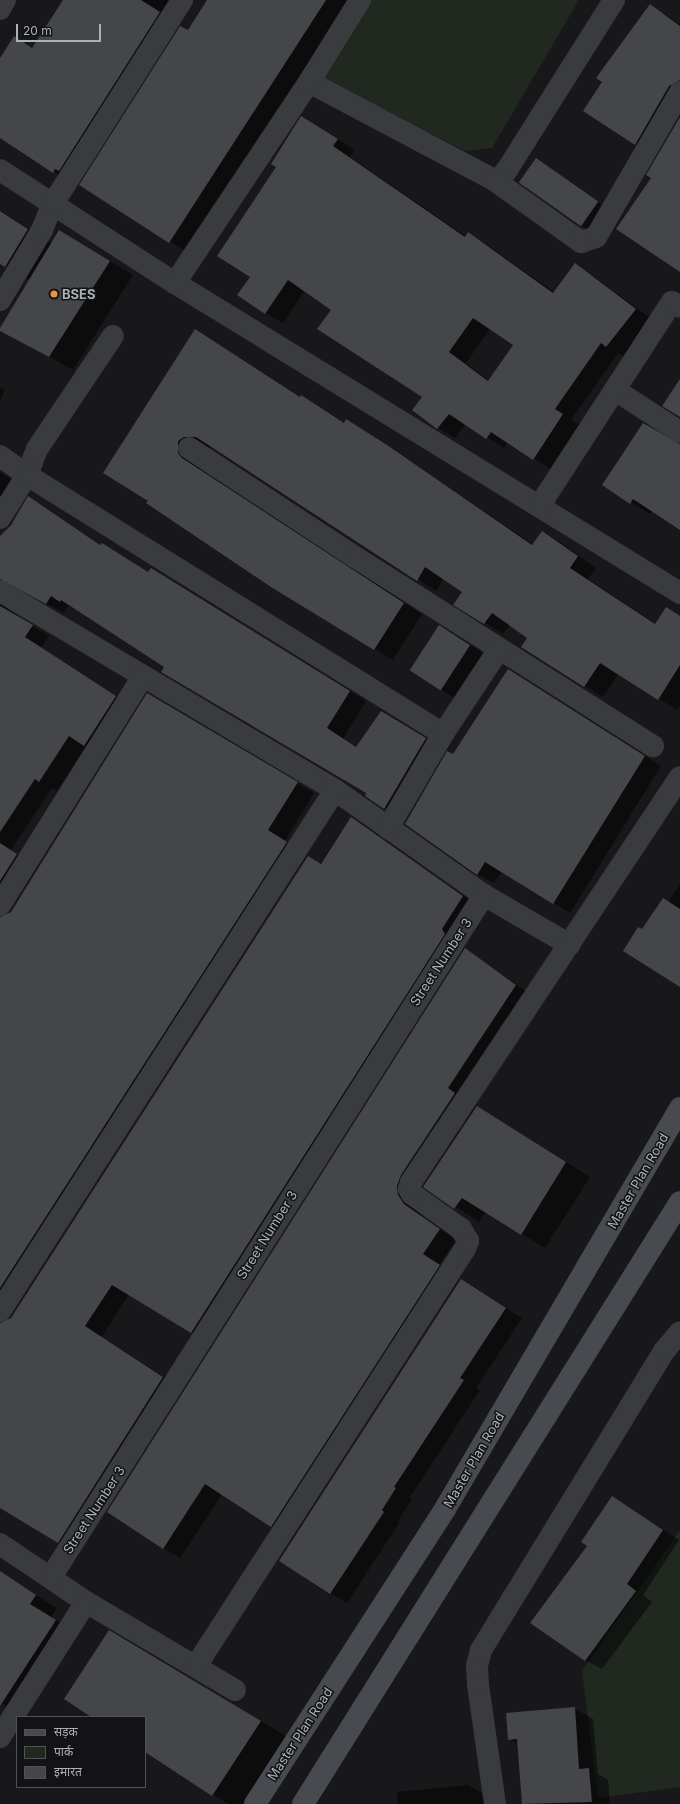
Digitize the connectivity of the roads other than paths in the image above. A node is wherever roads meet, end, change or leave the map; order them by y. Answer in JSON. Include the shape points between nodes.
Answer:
{"nodes":[{"id":1,"x":5,"y":0,"type":"edge"},
{"id":2,"x":182,"y":0,"type":"edge"},
{"id":3,"x":360,"y":0,"type":"edge"},
{"id":4,"x":614,"y":0,"type":"edge"},
{"id":5,"x":0,"y":9,"type":"edge"},
{"id":6,"x":309,"y":82,"type":"junction"},
{"id":7,"x":680,"y":92,"type":"edge"},
{"id":8,"x":0,"y":170,"type":"edge"},
{"id":9,"x":494,"y":180,"type":"junction"},
{"id":10,"x":52,"y":205,"type":"junction"},
{"id":11,"x":175,"y":283,"type":"junction"},
{"id":12,"x":0,"y":300,"type":"edge"},
{"id":13,"x":677,"y":300,"type":"edge"},
{"id":14,"x":113,"y":336,"type":"dead end"},
{"id":15,"x":615,"y":390,"type":"junction"},
{"id":16,"x":680,"y":432,"type":"edge"},
{"id":17,"x":189,"y":448,"type":"dead end"},
{"id":18,"x":0,"y":456,"type":"edge"},
{"id":19,"x":27,"y":475,"type":"junction"},
{"id":20,"x":540,"y":505,"type":"junction"},
{"id":21,"x":0,"y":518,"type":"edge"},
{"id":22,"x":0,"y":591,"type":"edge"},
{"id":23,"x":680,"y":593,"type":"edge"},
{"id":24,"x":499,"y":649,"type":"junction"},
{"id":25,"x":143,"y":676,"type":"junction"},
{"id":26,"x":443,"y":734,"type":"junction"},
{"id":27,"x":653,"y":746,"type":"dead end"},
{"id":28,"x":680,"y":777,"type":"edge"},
{"id":29,"x":335,"y":790,"type":"junction"},
{"id":30,"x":388,"y":828,"type":"junction"},
{"id":31,"x":484,"y":895,"type":"junction"},
{"id":32,"x":0,"y":905,"type":"edge"},
{"id":33,"x":570,"y":945,"type":"junction"},
{"id":34,"x":680,"y":1108,"type":"edge"},
{"id":35,"x":680,"y":1202,"type":"edge"},
{"id":36,"x":0,"y":1311,"type":"edge"},
{"id":37,"x":680,"y":1332,"type":"edge"},
{"id":38,"x":0,"y":1544,"type":"edge"},
{"id":39,"x":52,"y":1577,"type":"junction"},
{"id":40,"x":86,"y":1602,"type":"junction"},
{"id":41,"x":196,"y":1666,"type":"junction"},
{"id":42,"x":235,"y":1690,"type":"dead end"},
{"id":43,"x":0,"y":1737,"type":"edge"},
{"id":44,"x":255,"y":1804,"type":"edge"},
{"id":45,"x":303,"y":1804,"type":"edge"},
{"id":46,"x":495,"y":1804,"type":"edge"}],
"edges":[{"from":1,"to":5,"type":"street"},
{"from":2,"to":10,"type":"street"},
{"from":3,"to":6,"type":"street"},
{"from":4,"to":9,"type":"street","via":[[507,170],[500,178]]},
{"from":6,"to":9,"type":"street"},
{"from":6,"to":11,"type":"street"},
{"from":7,"to":9,"type":"street","via":[[596,237],[581,242]]},
{"from":8,"to":10,"type":"street"},
{"from":10,"to":11,"type":"street"},
{"from":10,"to":12,"type":"street","via":[[42,230]]},
{"from":11,"to":20,"type":"street"},
{"from":13,"to":15,"type":"street"},
{"from":14,"to":19,"type":"street","via":[[37,449]]},
{"from":15,"to":16,"type":"street"},
{"from":15,"to":20,"type":"street"},
{"from":17,"to":24,"type":"street"},
{"from":18,"to":19,"type":"street"},
{"from":19,"to":21,"type":"street"},
{"from":19,"to":26,"type":"street"},
{"from":20,"to":23,"type":"street"},
{"from":22,"to":25,"type":"street"},
{"from":24,"to":26,"type":"street"},
{"from":24,"to":27,"type":"street"},
{"from":25,"to":29,"type":"street"},
{"from":25,"to":32,"type":"street"},
{"from":26,"to":30,"type":"street"},
{"from":28,"to":33,"type":"street"},
{"from":29,"to":30,"type":"street"},
{"from":29,"to":36,"type":"street"},
{"from":30,"to":31,"type":"street"},
{"from":31,"to":33,"type":"street"},
{"from":31,"to":39,"type":"street","name":"Street Number 3"},
{"from":33,"to":41,"type":"street","via":[[411,1182],[409,1189],[412,1194],[461,1229],[468,1241],[464,1250]]},
{"from":34,"to":44,"type":"main road","name":"Master Plan Road","via":[[445,1509]]},
{"from":35,"to":45,"type":"main road"},
{"from":37,"to":46,"type":"street","via":[[665,1350],[481,1650],[477,1666],[478,1685]]},
{"from":38,"to":39,"type":"street"},
{"from":39,"to":40,"type":"street"},
{"from":40,"to":41,"type":"street"},
{"from":40,"to":43,"type":"street"},
{"from":41,"to":42,"type":"street"}]}
